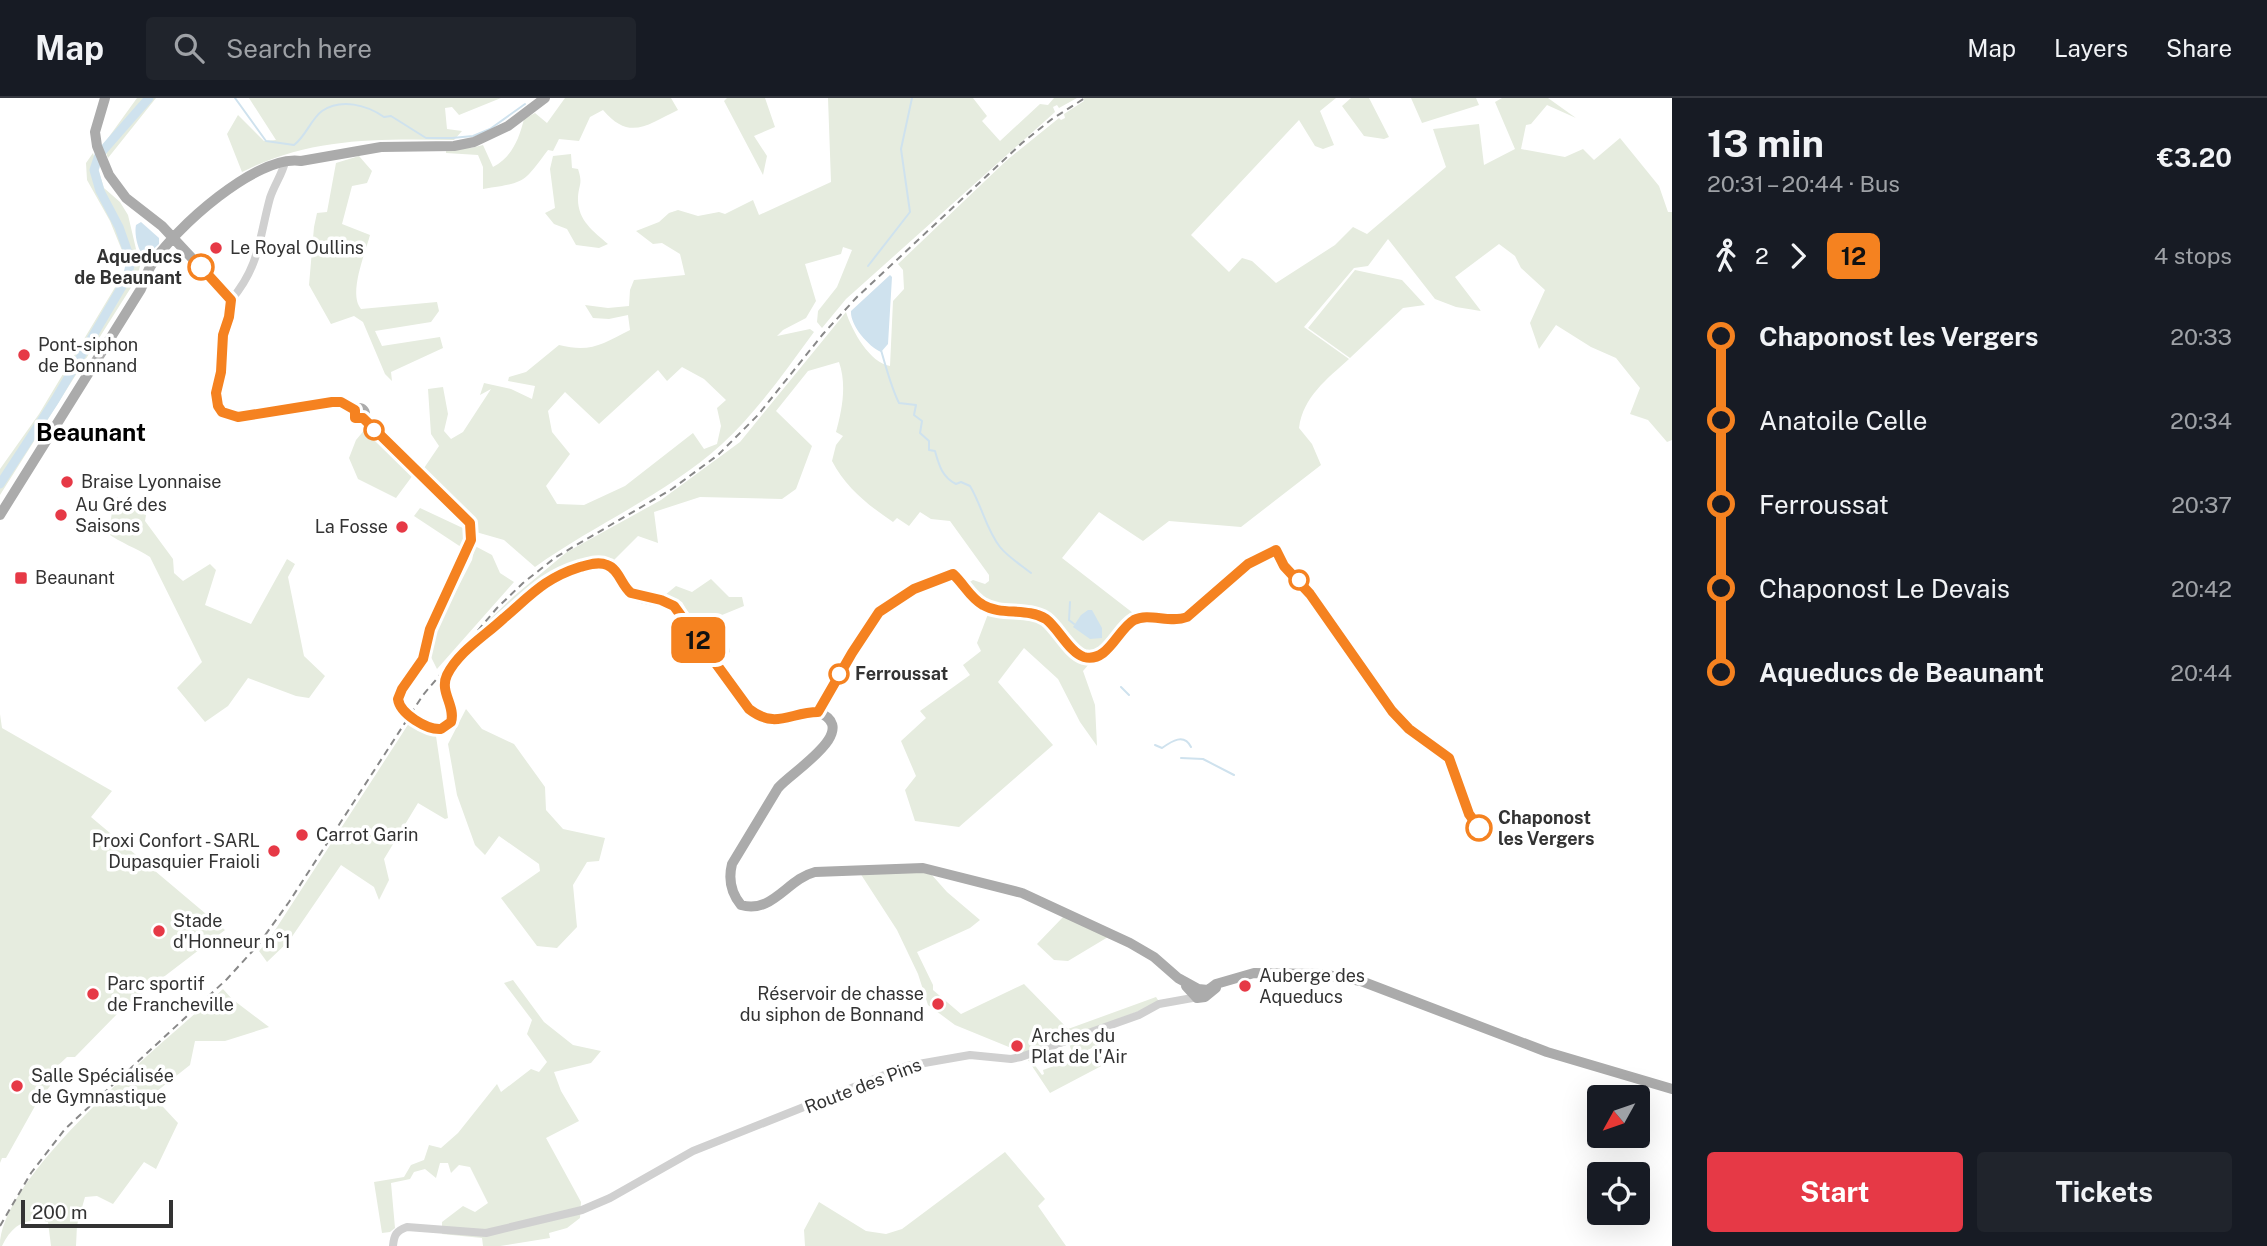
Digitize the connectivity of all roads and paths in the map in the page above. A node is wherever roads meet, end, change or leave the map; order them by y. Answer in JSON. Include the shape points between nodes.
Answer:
{"nodes":[{"id":1,"x":105,"y":98,"type":"edge"},
{"id":2,"x":545,"y":98,"type":"edge"},
{"id":3,"x":284,"y":166,"type":"junction"},
{"id":4,"x":175,"y":240,"type":"junction"},
{"id":5,"x":231,"y":300,"type":"junction"},
{"id":6,"x":0,"y":515,"type":"edge"},
{"id":7,"x":1196,"y":995,"type":"junction"},
{"id":8,"x":1672,"y":1090,"type":"edge"},
{"id":9,"x":393,"y":1246,"type":"edge"}],
"edges":[{"from":1,"to":4,"type":"main road","via":[[95,132],[104,164],[126,198]]},
{"from":2,"to":3,"type":"main road","via":[[508,126],[474,142],[381,147]]},
{"from":3,"to":4,"type":"main road","via":[[226,197]]},
{"from":3,"to":5,"type":"street","via":[[270,198],[261,245]]},
{"from":4,"to":5,"type":"main road"},
{"from":4,"to":6,"type":"main road","via":[[145,280]]},
{"from":5,"to":7,"type":"main road","via":[[216,393],[222,412],[238,417],[341,402],[355,410],[355,418],[363,418],[465,517],[471,530],[466,552],[430,629],[423,659],[398,699],[402,709],[439,730],[451,722],[445,680],[478,639],[545,582],[574,569],[598,564],[612,568],[631,593],[674,606],[756,714],[780,720],[818,712],[832,725],[831,739],[778,788],[732,864],[731,887],[741,905],[765,905],[815,872],[923,868],[1022,893],[1154,957]]},
{"from":7,"to":8,"type":"main road","via":[[1254,973],[1321,974],[1361,981],[1547,1052]]},
{"from":7,"to":9,"type":"street","name":"Route des Pins","via":[[1159,1003],[1139,1015],[1021,1057],[970,1055],[907,1066],[693,1151],[582,1210],[486,1233],[407,1227],[394,1235]]}]}
